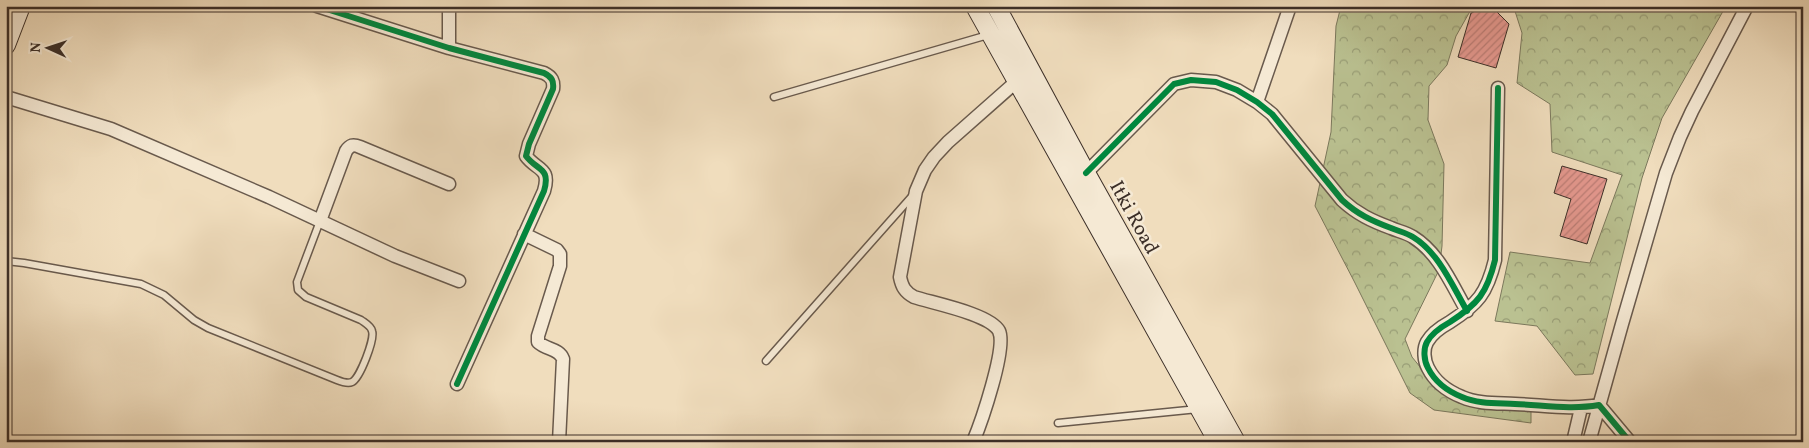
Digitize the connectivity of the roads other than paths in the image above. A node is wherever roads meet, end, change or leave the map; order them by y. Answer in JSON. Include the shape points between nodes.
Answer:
{"nodes":[{"id":1,"x":21,"y":6,"type":"edge"},
{"id":2,"x":317,"y":6,"type":"edge"},
{"id":3,"x":448,"y":6,"type":"edge"},
{"id":4,"x":1290,"y":6,"type":"edge"},
{"id":5,"x":1747,"y":6,"type":"edge"},
{"id":6,"x":998,"y":9,"type":"edge"},
{"id":7,"x":978,"y":12,"type":"edge"},
{"id":8,"x":989,"y":34,"type":"junction"},
{"id":9,"x":6,"y":45,"type":"edge"},
{"id":10,"x":449,"y":48,"type":"junction"},
{"id":11,"x":1017,"y":81,"type":"junction"},
{"id":12,"x":1498,"y":88,"type":"dead end"},
{"id":13,"x":6,"y":97,"type":"edge"},
{"id":14,"x":774,"y":97,"type":"dead end"},
{"id":15,"x":1257,"y":102,"type":"junction"},
{"id":16,"x":1086,"y":174,"type":"junction"},
{"id":17,"x":449,"y":184,"type":"dead end"},
{"id":18,"x":916,"y":191,"type":"junction"},
{"id":19,"x":320,"y":221,"type":"junction"},
{"id":20,"x":524,"y":234,"type":"junction"},
{"id":21,"x":6,"y":262,"type":"edge"},
{"id":22,"x":459,"y":281,"type":"dead end"},
{"id":23,"x":1467,"y":311,"type":"junction"},
{"id":24,"x":766,"y":361,"type":"dead end"},
{"id":25,"x":457,"y":384,"type":"dead end"},
{"id":26,"x":1599,"y":405,"type":"junction"},
{"id":27,"x":1199,"y":408,"type":"junction"},
{"id":28,"x":1581,"y":408,"type":"junction"},
{"id":29,"x":1058,"y":423,"type":"dead end"},
{"id":30,"x":559,"y":442,"type":"edge"},
{"id":31,"x":973,"y":442,"type":"edge"},
{"id":32,"x":1218,"y":442,"type":"edge"},
{"id":33,"x":1236,"y":442,"type":"edge"},
{"id":34,"x":1573,"y":442,"type":"edge"},
{"id":35,"x":1589,"y":442,"type":"edge"},
{"id":36,"x":1630,"y":442,"type":"edge"}],
"edges":[{"from":1,"to":9,"type":"main road"},
{"from":2,"to":10,"type":"street"},
{"from":3,"to":10,"type":"street"},
{"from":4,"to":15,"type":"street"},
{"from":5,"to":26,"type":"street","via":[[1692,111],[1666,173]]},
{"from":6,"to":16,"type":"main road","name":"Itki Road"},
{"from":7,"to":8,"type":"main road"},
{"from":8,"to":11,"type":"main road"},
{"from":8,"to":14,"type":"lane"},
{"from":10,"to":20,"type":"street","via":[[544,73],[554,82],[527,150],[526,156],[542,169],[546,182]]},
{"from":11,"to":18,"type":"street","via":[[934,157]]},
{"from":11,"to":27,"type":"main road"},
{"from":12,"to":23,"type":"street","via":[[1495,260],[1483,295]]},
{"from":13,"to":19,"type":"street","via":[[111,129]]},
{"from":15,"to":16,"type":"street","via":[[1216,82],[1191,80],[1174,84]]},
{"from":15,"to":23,"type":"street","via":[[1272,114],[1354,212],[1412,236],[1437,258]]},
{"from":16,"to":33,"type":"main road","name":"Itki Road"},
{"from":17,"to":19,"type":"street","via":[[354,144],[346,151]]},
{"from":18,"to":24,"type":"lane"},
{"from":18,"to":31,"type":"street","via":[[900,277],[906,293],[977,315],[998,330],[1000,341],[993,382]]},
{"from":19,"to":21,"type":"lane","via":[[297,282],[298,290],[306,297],[369,325],[372,340],[358,376],[352,382],[346,383],[208,328],[164,295],[141,284]]},
{"from":19,"to":22,"type":"street"},
{"from":20,"to":25,"type":"street"},
{"from":20,"to":30,"type":"street","via":[[560,254],[560,266],[538,336],[542,346],[561,354],[563,360]]},
{"from":23,"to":28,"type":"street","via":[[1436,331],[1426,343],[1424,360],[1432,376],[1445,389],[1463,398],[1482,402]]},
{"from":26,"to":28,"type":"street"},
{"from":26,"to":35,"type":"street"},
{"from":26,"to":36,"type":"street"},
{"from":27,"to":29,"type":"lane"},
{"from":27,"to":32,"type":"main road"},
{"from":28,"to":34,"type":"street"}]}
